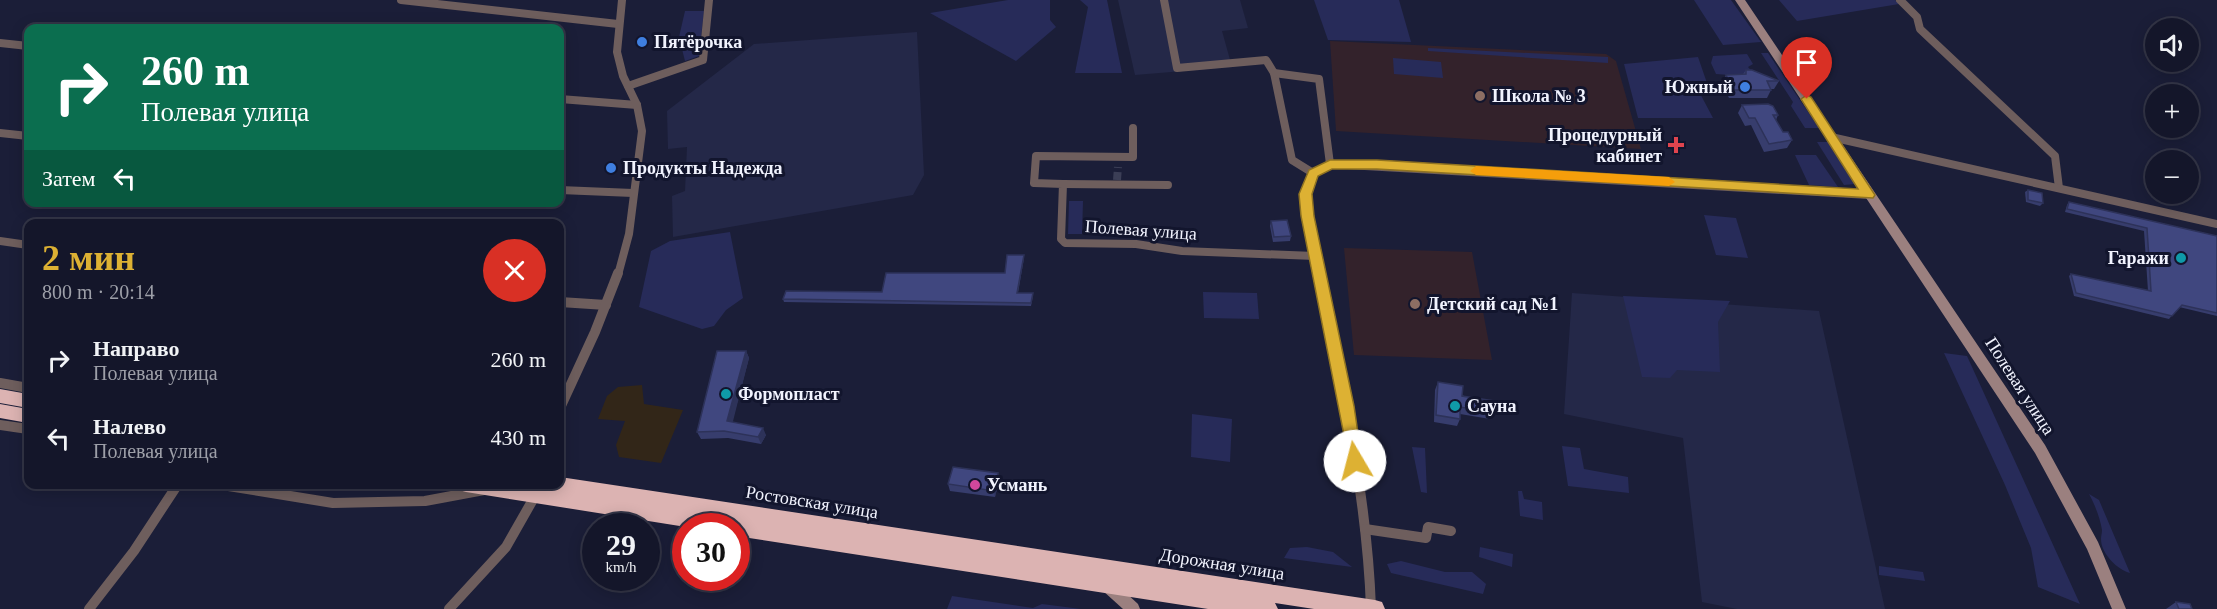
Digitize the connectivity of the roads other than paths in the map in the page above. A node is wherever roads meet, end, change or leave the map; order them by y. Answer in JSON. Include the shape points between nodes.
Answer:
{"nodes":[{"id":1,"x":401,"y":0,"type":"edge"},
{"id":2,"x":622,"y":0,"type":"edge"},
{"id":3,"x":709,"y":0,"type":"edge"},
{"id":4,"x":1164,"y":0,"type":"edge"},
{"id":5,"x":1740,"y":0,"type":"edge"},
{"id":6,"x":1900,"y":0,"type":"edge"},
{"id":7,"x":618,"y":24,"type":"junction"},
{"id":8,"x":0,"y":44,"type":"edge"},
{"id":9,"x":24,"y":46,"type":"edge"},
{"id":10,"x":1274,"y":73,"type":"junction"},
{"id":11,"x":628,"y":86,"type":"junction"},
{"id":12,"x":564,"y":99,"type":"edge"},
{"id":13,"x":637,"y":105,"type":"junction"},
{"id":14,"x":1133,"y":128,"type":"dead end"},
{"id":15,"x":0,"y":134,"type":"edge"},
{"id":16,"x":24,"y":136,"type":"edge"},
{"id":17,"x":1831,"y":137,"type":"junction"},
{"id":18,"x":1119,"y":157,"type":"junction"},
{"id":19,"x":1330,"y":164,"type":"junction"},
{"id":20,"x":1118,"y":167,"type":"tunnel mouth"},
{"id":21,"x":1313,"y":173,"type":"junction"},
{"id":22,"x":1063,"y":183,"type":"junction"},
{"id":23,"x":1168,"y":185,"type":"dead end"},
{"id":24,"x":2059,"y":188,"type":"junction"},
{"id":25,"x":564,"y":190,"type":"edge"},
{"id":26,"x":633,"y":193,"type":"junction"},
{"id":27,"x":1869,"y":195,"type":"junction"},
{"id":28,"x":2217,"y":224,"type":"edge"},
{"id":29,"x":0,"y":241,"type":"edge"},
{"id":30,"x":24,"y":244,"type":"edge"},
{"id":31,"x":1315,"y":256,"type":"junction"},
{"id":32,"x":564,"y":302,"type":"edge"},
{"id":33,"x":606,"y":305,"type":"junction"},
{"id":34,"x":0,"y":383,"type":"edge"},
{"id":35,"x":24,"y":387,"type":"edge"},
{"id":36,"x":0,"y":396,"type":"edge"},
{"id":37,"x":564,"y":399,"type":"edge"},
{"id":38,"x":24,"y":400,"type":"edge"},
{"id":39,"x":0,"y":411,"type":"edge"},
{"id":40,"x":24,"y":415,"type":"edge"},
{"id":41,"x":0,"y":425,"type":"edge"},
{"id":42,"x":24,"y":428,"type":"edge"},
{"id":43,"x":564,"y":485,"type":"edge"},
{"id":44,"x":175,"y":489,"type":"edge"},
{"id":45,"x":247,"y":489,"type":"edge"},
{"id":46,"x":486,"y":489,"type":"edge"},
{"id":47,"x":495,"y":489,"type":"edge"},
{"id":48,"x":535,"y":496,"type":"junction"},
{"id":49,"x":672,"y":517,"type":"edge"},
{"id":50,"x":750,"y":529,"type":"edge"},
{"id":51,"x":1365,"y":529,"type":"junction"},
{"id":52,"x":1450,"y":531,"type":"dead end"},
{"id":53,"x":1063,"y":561,"type":"joint"},
{"id":54,"x":1106,"y":584,"type":"junction"},
{"id":55,"x":1238,"y":588,"type":"junction"},
{"id":56,"x":1211,"y":605,"type":"edge"},
{"id":57,"x":88,"y":609,"type":"edge"},
{"id":58,"x":449,"y":609,"type":"edge"},
{"id":59,"x":1133,"y":609,"type":"edge"},
{"id":60,"x":1268,"y":609,"type":"edge"},
{"id":61,"x":1373,"y":609,"type":"edge"},
{"id":62,"x":2119,"y":609,"type":"edge"}],
"edges":[{"from":1,"to":7,"type":"street"},
{"from":2,"to":7,"type":"street"},
{"from":3,"to":11,"type":"street","via":[[703,60]]},
{"from":4,"to":10,"type":"street","via":[[1177,68],[1266,60]]},
{"from":5,"to":17,"type":"main road","name":"Полевая улица"},
{"from":6,"to":24,"type":"street","via":[[1917,16],[1920,29],[2055,156]]},
{"from":7,"to":11,"type":"street","via":[[617,52]]},
{"from":8,"to":9,"type":"street"},
{"from":10,"to":19,"type":"street","via":[[1319,80]]},
{"from":10,"to":21,"type":"street","via":[[1292,160]]},
{"from":11,"to":13,"type":"street"},
{"from":12,"to":13,"type":"street"},
{"from":13,"to":26,"type":"street","via":[[642,131]]},
{"from":14,"to":18,"type":"street","via":[[1133,157]]},
{"from":15,"to":16,"type":"street"},
{"from":17,"to":24,"type":"street"},
{"from":17,"to":27,"type":"main road","name":"Полевая улица"},
{"from":18,"to":20,"type":"street"},
{"from":18,"to":22,"type":"street","via":[[1036,156],[1034,183]]},
{"from":19,"to":21,"type":"street"},
{"from":19,"to":27,"type":"street"},
{"from":21,"to":31,"type":"street","via":[[1306,194]]},
{"from":22,"to":23,"type":"street"},
{"from":22,"to":31,"type":"street","name":"Полевая улица","via":[[1061,239],[1065,243]]},
{"from":24,"to":28,"type":"street"},
{"from":25,"to":26,"type":"street"},
{"from":26,"to":33,"type":"street","via":[[629,234]]},
{"from":27,"to":62,"type":"main road","name":"Полевая улица","via":[[2040,448],[2093,546]]},
{"from":29,"to":30,"type":"street"},
{"from":31,"to":51,"type":"street","via":[[1347,406]]},
{"from":32,"to":33,"type":"street"},
{"from":33,"to":37,"type":"street"},
{"from":34,"to":35,"type":"street"},
{"from":36,"to":38,"type":"highway"},
{"from":39,"to":40,"type":"highway"},
{"from":41,"to":42,"type":"street"},
{"from":43,"to":53,"type":"highway","name":"Ростовская улица"},
{"from":44,"to":57,"type":"street","via":[[134,551]]},
{"from":45,"to":46,"type":"street","name":"Ростовская улица","via":[[333,503],[425,501]]},
{"from":47,"to":48,"type":"highway","name":"Ростовская улица"},
{"from":48,"to":49,"type":"highway","name":"Ростовская улица"},
{"from":48,"to":58,"type":"street","via":[[506,547]]},
{"from":50,"to":54,"type":"highway","name":"Ростовская улица"},
{"from":51,"to":52,"type":"street","via":[[1426,538],[1428,527]]},
{"from":51,"to":61,"type":"street"},
{"from":53,"to":55,"type":"highway","name":"Дорожная улица"},
{"from":54,"to":56,"type":"highway","name":"Дорожная улица"},
{"from":54,"to":59,"type":"main road"},
{"from":55,"to":56,"type":"main road"},
{"from":55,"to":61,"type":"highway","name":"Дорожная улица"},
{"from":56,"to":60,"type":"highway","name":"Дорожная улица"}]}
